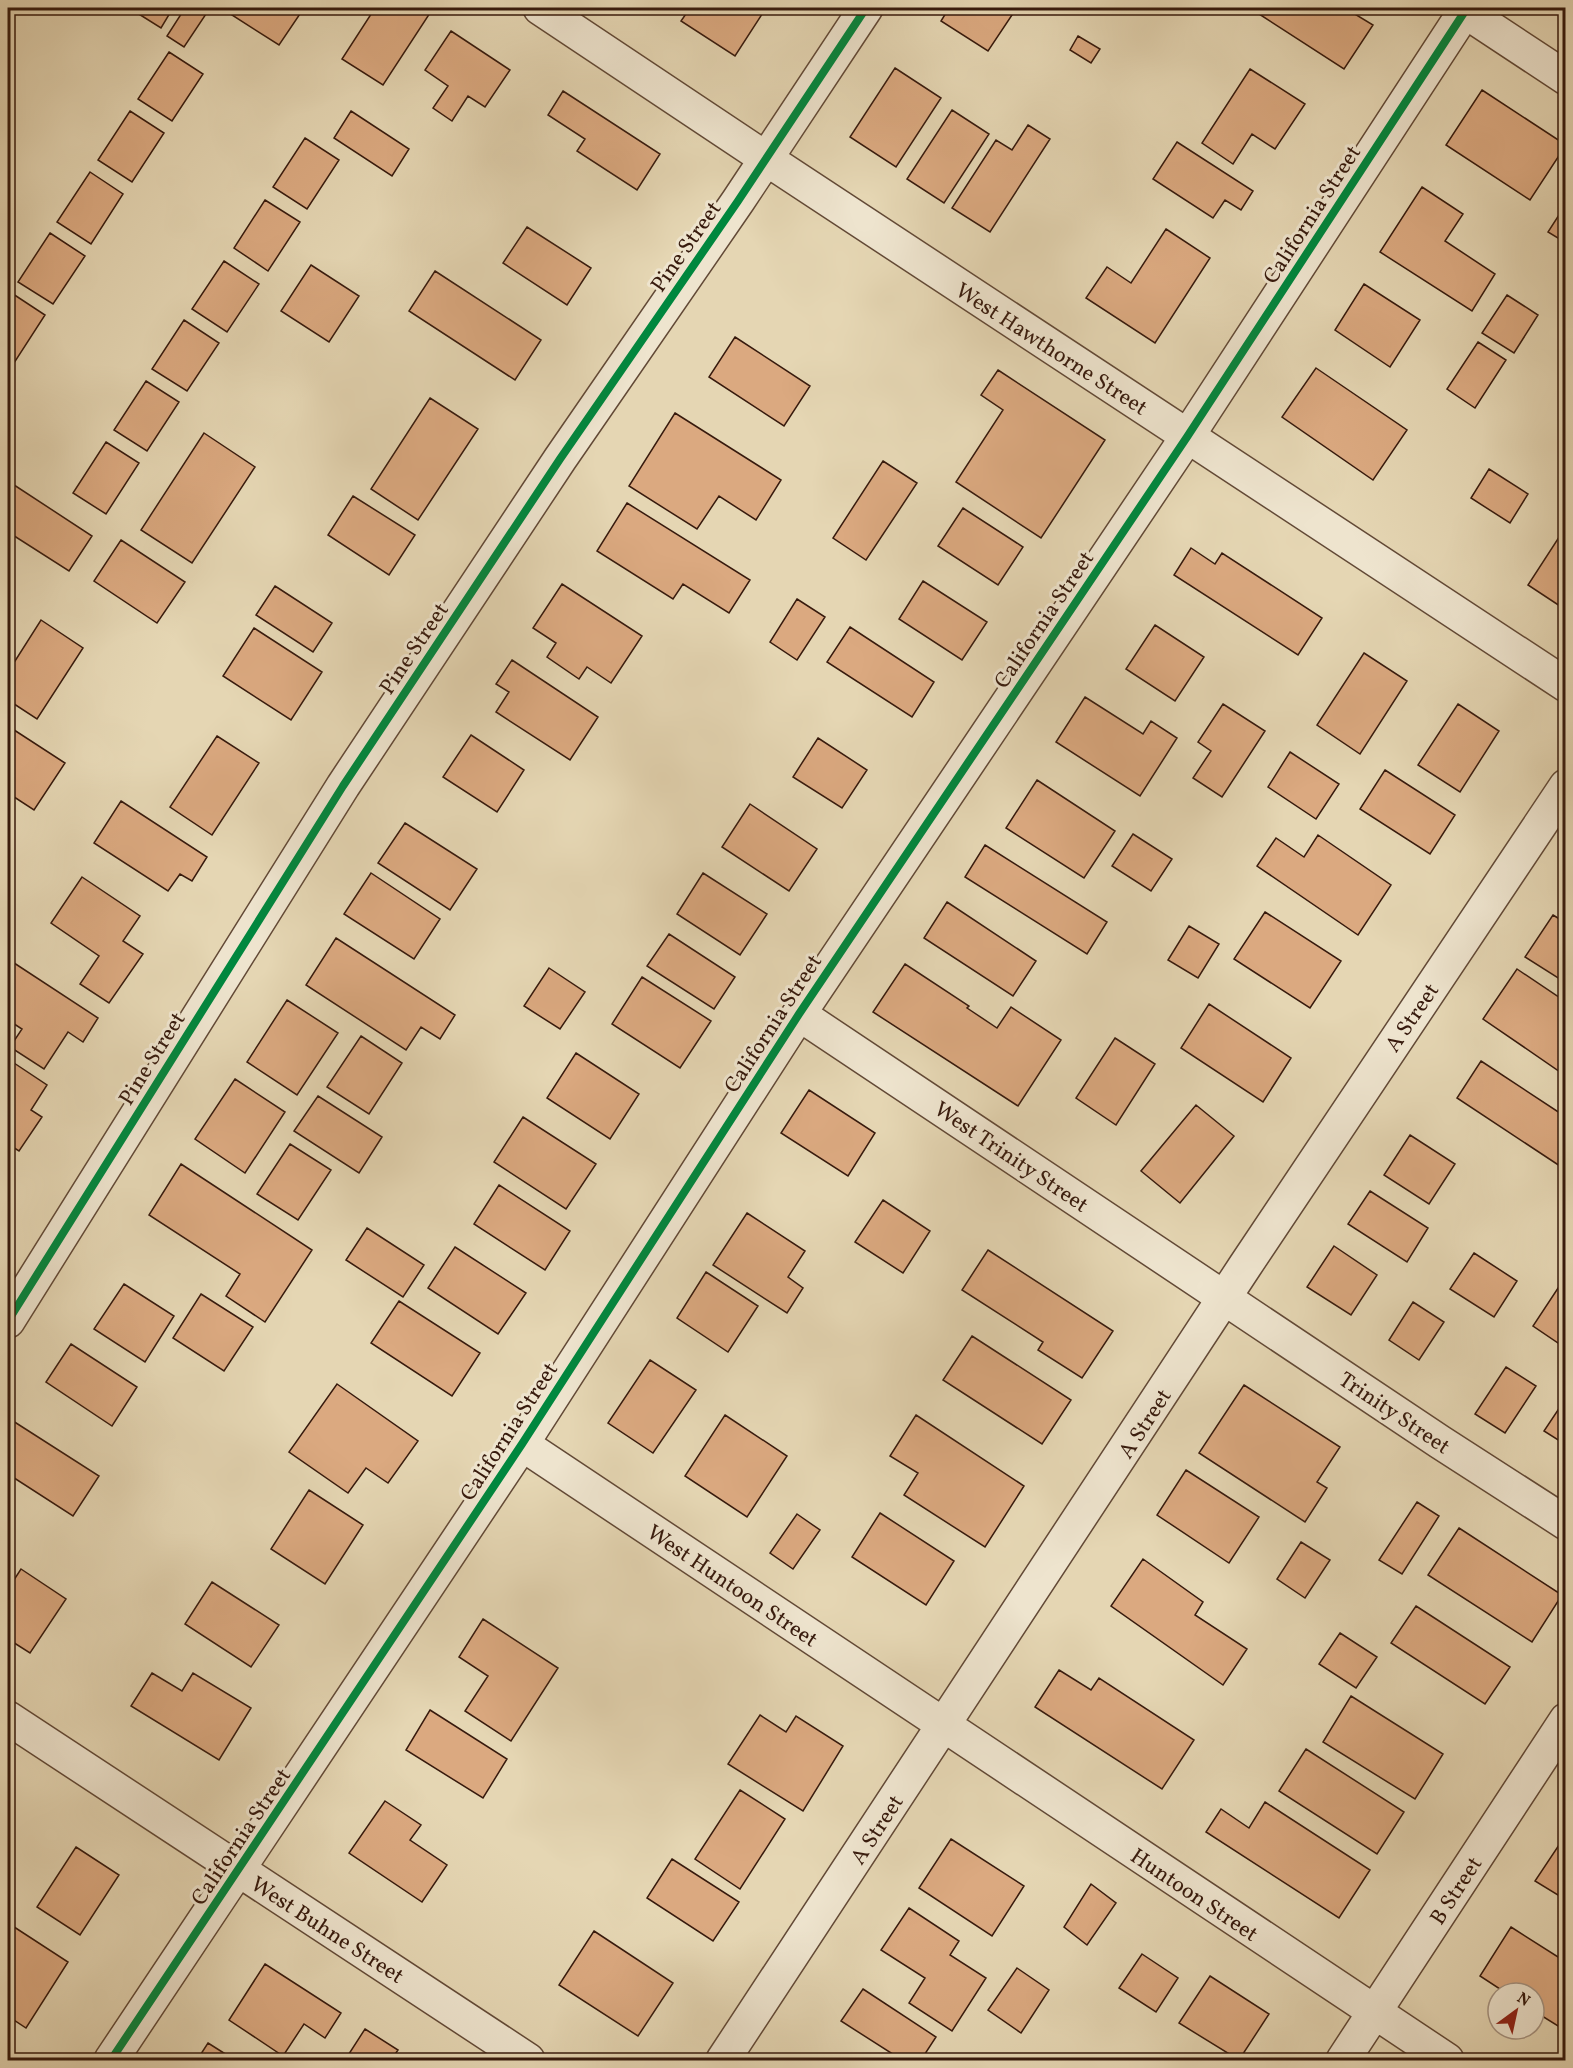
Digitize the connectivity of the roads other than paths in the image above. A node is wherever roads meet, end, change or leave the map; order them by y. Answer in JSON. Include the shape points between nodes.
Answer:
{"nodes":[{"id":1,"x":540,"y":8,"type":"edge"},
{"id":2,"x":866,"y":8,"type":"edge"},
{"id":3,"x":1464,"y":9,"type":"edge"},
{"id":4,"x":1566,"y":78,"type":"edge"},
{"id":5,"x":765,"y":158,"type":"junction"},
{"id":6,"x":1187,"y":437,"type":"junction"},
{"id":7,"x":1566,"y":685,"type":"edge"},
{"id":8,"x":1566,"y":786,"type":"edge"},
{"id":9,"x":799,"y":1014,"type":"junction"},
{"id":10,"x":1225,"y":1298,"type":"junction"},
{"id":11,"x":8,"y":1321,"type":"edge"},
{"id":12,"x":522,"y":1444,"type":"junction"},
{"id":13,"x":1566,"y":1523,"type":"edge"},
{"id":14,"x":8,"y":1718,"type":"edge"},
{"id":15,"x":1566,"y":1720,"type":"edge"},
{"id":16,"x":944,"y":1725,"type":"junction"},
{"id":17,"x":238,"y":1871,"type":"junction"},
{"id":18,"x":1374,"y":2013,"type":"junction"},
{"id":19,"x":111,"y":2061,"type":"edge"},
{"id":20,"x":528,"y":2061,"type":"edge"},
{"id":21,"x":723,"y":2061,"type":"edge"},
{"id":22,"x":1343,"y":2061,"type":"edge"},
{"id":23,"x":1447,"y":2061,"type":"edge"}],
"edges":[{"from":1,"to":5,"type":"street","name":"West Hawthorne Street"},
{"from":2,"to":5,"type":"street","name":"Pine Street"},
{"from":3,"to":4,"type":"street"},
{"from":3,"to":6,"type":"street","name":"California Street"},
{"from":5,"to":6,"type":"street","name":"West Hawthorne Street"},
{"from":5,"to":11,"type":"street","name":"Pine Street","via":[[350,776]]},
{"from":6,"to":7,"type":"street","name":"West Hawthorne Street"},
{"from":6,"to":9,"type":"street","name":"California Street"},
{"from":8,"to":10,"type":"street","name":"A Street"},
{"from":9,"to":10,"type":"street","name":"West Trinity Street"},
{"from":9,"to":12,"type":"street","name":"California Street"},
{"from":10,"to":13,"type":"street","name":"Trinity Street"},
{"from":10,"to":16,"type":"street","name":"A Street"},
{"from":12,"to":16,"type":"street","name":"West Huntoon Street"},
{"from":12,"to":17,"type":"street","name":"California Street"},
{"from":14,"to":17,"type":"street","name":"West Buhne Street"},
{"from":15,"to":18,"type":"street","name":"B Street"},
{"from":16,"to":18,"type":"street","name":"Huntoon Street"},
{"from":16,"to":21,"type":"street","name":"A Street"},
{"from":17,"to":19,"type":"street","name":"California Street"},
{"from":17,"to":20,"type":"street","name":"West Buhne Street"},
{"from":18,"to":22,"type":"street","name":"B Street"},
{"from":18,"to":23,"type":"street","name":"Huntoon Street"}]}
